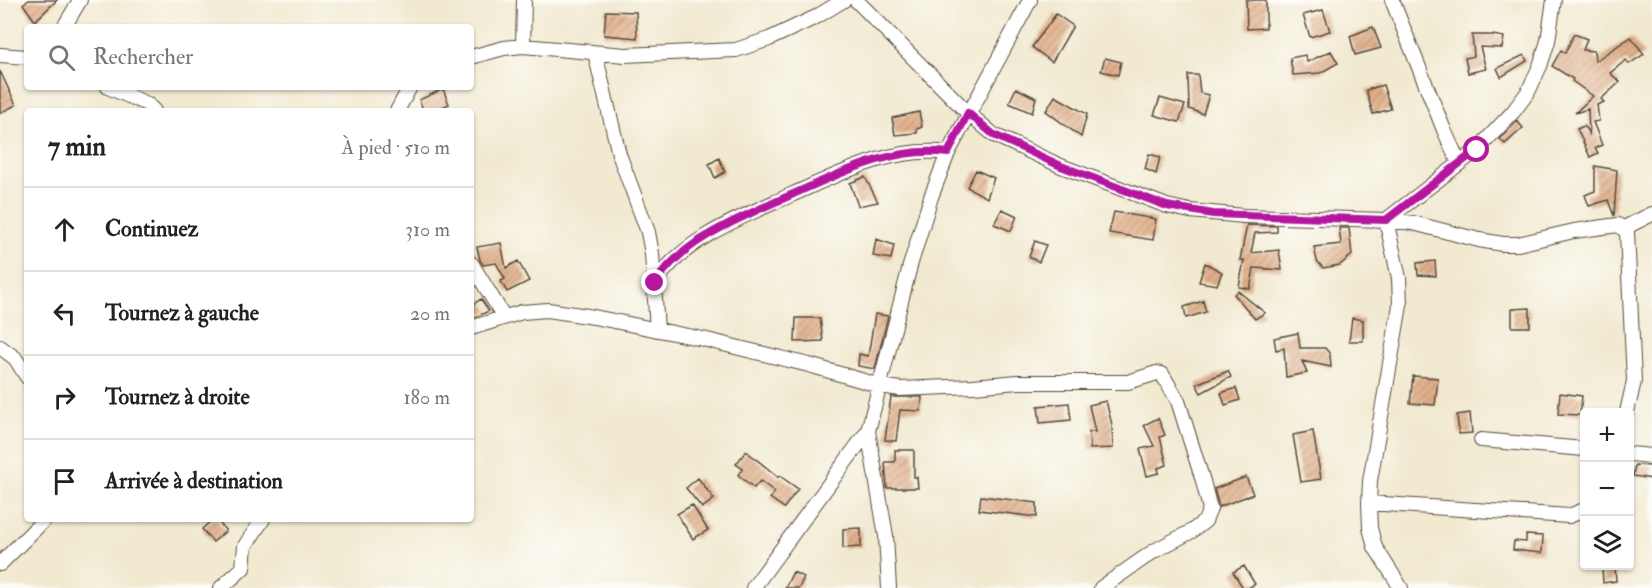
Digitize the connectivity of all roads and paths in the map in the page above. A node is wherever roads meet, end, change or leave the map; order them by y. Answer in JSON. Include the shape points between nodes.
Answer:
{"nodes":[{"id":1,"x":80,"y":0,"type":"edge"},
{"id":2,"x":524,"y":0,"type":"edge"},
{"id":3,"x":844,"y":0,"type":"edge"},
{"id":4,"x":856,"y":0,"type":"edge"},
{"id":5,"x":1030,"y":0,"type":"edge"},
{"id":6,"x":1392,"y":0,"type":"edge"},
{"id":7,"x":1554,"y":0,"type":"edge"},
{"id":8,"x":66,"y":24,"type":"edge"},
{"id":9,"x":523,"y":46,"type":"junction"},
{"id":10,"x":595,"y":53,"type":"junction"},
{"id":11,"x":0,"y":55,"type":"edge"},
{"id":12,"x":474,"y":56,"type":"edge"},
{"id":13,"x":24,"y":57,"type":"edge"},
{"id":14,"x":114,"y":90,"type":"edge"},
{"id":15,"x":408,"y":90,"type":"edge"},
{"id":16,"x":150,"y":108,"type":"edge"},
{"id":17,"x":399,"y":108,"type":"edge"},
{"id":18,"x":968,"y":113,"type":"junction"},
{"id":19,"x":948,"y":153,"type":"junction"},
{"id":20,"x":1459,"y":163,"type":"junction"},
{"id":21,"x":1652,"y":214,"type":"edge"},
{"id":22,"x":1386,"y":220,"type":"junction"},
{"id":23,"x":1624,"y":228,"type":"junction"},
{"id":24,"x":474,"y":267,"type":"edge"},
{"id":25,"x":655,"y":283,"type":"junction"},
{"id":26,"x":504,"y":317,"type":"junction"},
{"id":27,"x":474,"y":327,"type":"edge"},
{"id":28,"x":657,"y":330,"type":"junction"},
{"id":29,"x":0,"y":347,"type":"edge"},
{"id":30,"x":24,"y":372,"type":"edge"},
{"id":31,"x":881,"y":386,"type":"junction"},
{"id":32,"x":1628,"y":408,"type":"edge"},
{"id":33,"x":868,"y":431,"type":"junction"},
{"id":34,"x":1481,"y":440,"type":"dead end"},
{"id":35,"x":1580,"y":449,"type":"edge"},
{"id":36,"x":1634,"y":454,"type":"edge"},
{"id":37,"x":1652,"y":456,"type":"edge"},
{"id":38,"x":1369,"y":503,"type":"junction"},
{"id":39,"x":1580,"y":512,"type":"edge"},
{"id":40,"x":42,"y":522,"type":"edge"},
{"id":41,"x":261,"y":522,"type":"edge"},
{"id":42,"x":0,"y":564,"type":"edge"},
{"id":43,"x":221,"y":588,"type":"edge"},
{"id":44,"x":753,"y":588,"type":"edge"},
{"id":45,"x":889,"y":588,"type":"edge"},
{"id":46,"x":1101,"y":588,"type":"edge"},
{"id":47,"x":1401,"y":588,"type":"edge"}],
"edges":[{"from":1,"to":8,"type":"street"},
{"from":2,"to":9,"type":"street"},
{"from":3,"to":10,"type":"street","via":[[769,39],[736,50]]},
{"from":4,"to":18,"type":"street"},
{"from":5,"to":18,"type":"street"},
{"from":6,"to":20,"type":"street"},
{"from":7,"to":20,"type":"street","via":[[1548,41],[1528,92],[1477,150]]},
{"from":9,"to":10,"type":"street"},
{"from":9,"to":12,"type":"street"},
{"from":10,"to":25,"type":"street","via":[[619,154],[648,232]]},
{"from":11,"to":13,"type":"street"},
{"from":14,"to":16,"type":"street"},
{"from":15,"to":17,"type":"street"},
{"from":18,"to":19,"type":"street"},
{"from":18,"to":22,"type":"street","via":[[994,135],[1030,153],[1167,206],[1213,214]]},
{"from":19,"to":25,"type":"street","via":[[934,151],[869,163],[740,218],[685,252]]},
{"from":19,"to":31,"type":"street","via":[[910,266]]},
{"from":20,"to":22,"type":"street"},
{"from":21,"to":23,"type":"street"},
{"from":22,"to":23,"type":"street","via":[[1503,244],[1618,225]]},
{"from":22,"to":38,"type":"street","via":[[1399,278],[1400,305]]},
{"from":23,"to":32,"type":"street","via":[[1628,232],[1634,381]]},
{"from":24,"to":26,"type":"street"},
{"from":25,"to":28,"type":"street"},
{"from":26,"to":27,"type":"street"},
{"from":26,"to":28,"type":"street","via":[[548,310]]},
{"from":28,"to":31,"type":"street"},
{"from":29,"to":30,"type":"street","via":[[15,358]]},
{"from":31,"to":33,"type":"street"},
{"from":31,"to":46,"type":"street","via":[[900,389],[1018,382],[1128,382],[1162,374],[1178,401],[1209,508],[1205,522]]},
{"from":33,"to":44,"type":"street"},
{"from":33,"to":45,"type":"street","via":[[886,536]]},
{"from":34,"to":35,"type":"street"},
{"from":36,"to":37,"type":"street"},
{"from":38,"to":39,"type":"street","via":[[1569,516]]},
{"from":38,"to":47,"type":"street","via":[[1375,547]]},
{"from":40,"to":42,"type":"street"},
{"from":41,"to":43,"type":"street","via":[[245,546],[243,568]]}]}
